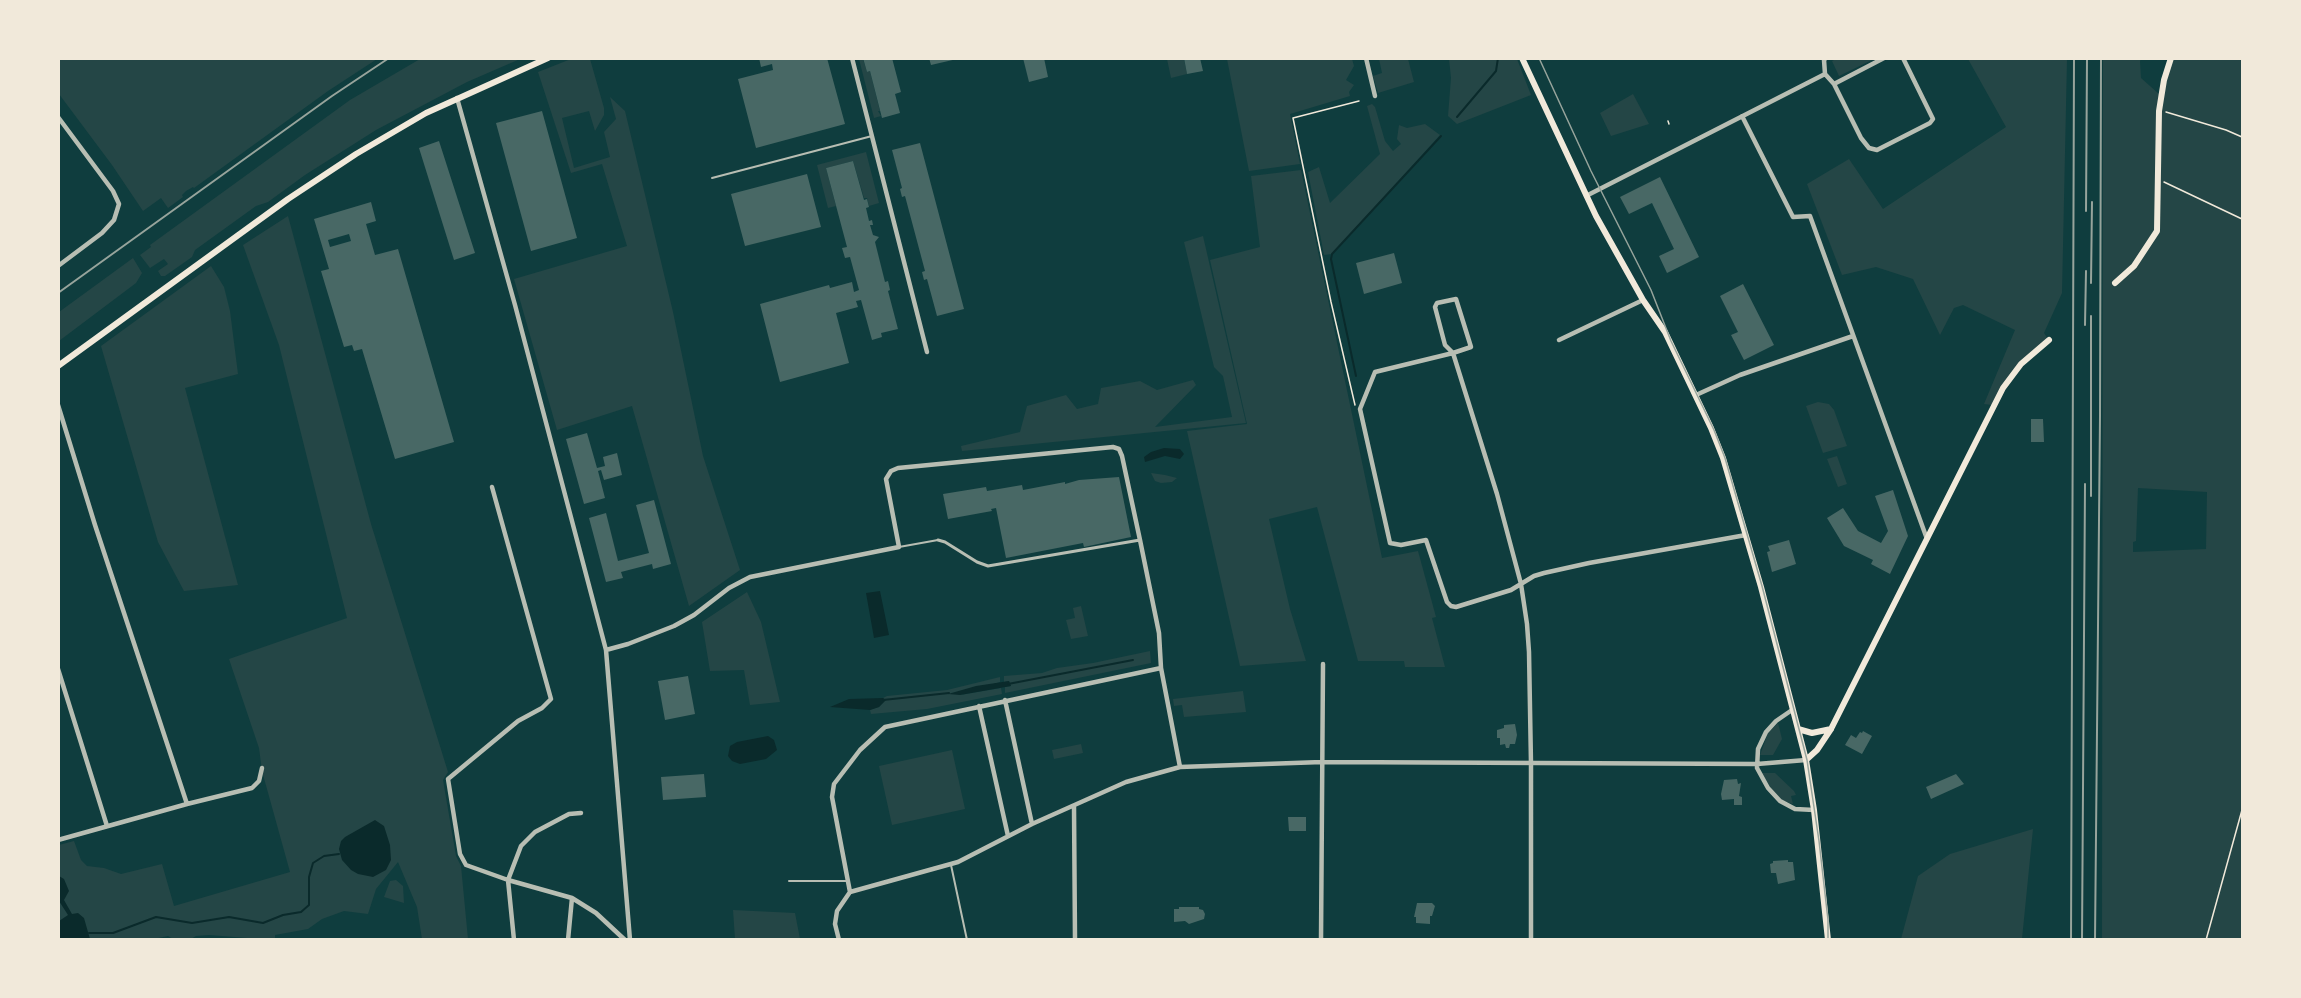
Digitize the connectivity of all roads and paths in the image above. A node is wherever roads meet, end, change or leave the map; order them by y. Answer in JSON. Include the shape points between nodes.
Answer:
{"nodes":[{"id":1,"x":548,"y":58,"type":"edge"},
{"id":2,"x":852,"y":58,"type":"edge"},
{"id":3,"x":1366,"y":58,"type":"edge"},
{"id":4,"x":1522,"y":58,"type":"edge"},
{"id":5,"x":1826,"y":58,"type":"edge"},
{"id":6,"x":1884,"y":58,"type":"edge"},
{"id":7,"x":1904,"y":58,"type":"edge"},
{"id":8,"x":2172,"y":58,"type":"edge"},
{"id":9,"x":1825,"y":74,"type":"junction"},
{"id":10,"x":1834,"y":84,"type":"junction"},
{"id":11,"x":1375,"y":96,"type":"dead end"},
{"id":12,"x":457,"y":98,"type":"junction"},
{"id":13,"x":1359,"y":101,"type":"dead end"},
{"id":14,"x":2159,"y":111,"type":"junction"},
{"id":15,"x":1742,"y":116,"type":"junction"},
{"id":16,"x":58,"y":117,"type":"edge"},
{"id":17,"x":872,"y":136,"type":"junction"},
{"id":18,"x":2242,"y":137,"type":"edge"},
{"id":19,"x":712,"y":178,"type":"dead end"},
{"id":20,"x":2159,"y":179,"type":"junction"},
{"id":21,"x":1586,"y":196,"type":"junction"},
{"id":22,"x":2242,"y":219,"type":"edge"},
{"id":23,"x":58,"y":266,"type":"edge"},
{"id":24,"x":2115,"y":283,"type":"dead end"},
{"id":25,"x":1643,"y":300,"type":"junction"},
{"id":26,"x":1853,"y":336,"type":"junction"},
{"id":27,"x":1559,"y":339,"type":"dead end"},
{"id":28,"x":2049,"y":340,"type":"dead end"},
{"id":29,"x":927,"y":352,"type":"dead end"},
{"id":30,"x":1453,"y":353,"type":"junction"},
{"id":31,"x":58,"y":366,"type":"edge"},
{"id":32,"x":1696,"y":395,"type":"junction"},
{"id":33,"x":58,"y":405,"type":"edge"},
{"id":34,"x":1360,"y":409,"type":"junction"},
{"id":35,"x":492,"y":487,"type":"dead end"},
{"id":36,"x":1746,"y":535,"type":"junction"},
{"id":37,"x":1927,"y":539,"type":"junction"},
{"id":38,"x":938,"y":540,"type":"joint"},
{"id":39,"x":1140,"y":540,"type":"junction"},
{"id":40,"x":899,"y":547,"type":"junction"},
{"id":41,"x":1521,"y":584,"type":"junction"},
{"id":42,"x":606,"y":650,"type":"junction"},
{"id":43,"x":1323,"y":664,"type":"dead end"},
{"id":44,"x":1161,"y":668,"type":"junction"},
{"id":45,"x":58,"y":669,"type":"edge"},
{"id":46,"x":1005,"y":700,"type":"junction"},
{"id":47,"x":979,"y":706,"type":"junction"},
{"id":48,"x":1792,"y":710,"type":"junction"},
{"id":49,"x":1798,"y":729,"type":"junction"},
{"id":50,"x":1831,"y":729,"type":"junction"},
{"id":51,"x":1806,"y":760,"type":"junction"},
{"id":52,"x":1322,"y":762,"type":"junction"},
{"id":53,"x":1532,"y":764,"type":"junction"},
{"id":54,"x":1760,"y":764,"type":"junction"},
{"id":55,"x":1180,"y":767,"type":"junction"},
{"id":56,"x":262,"y":768,"type":"dead end"},
{"id":57,"x":187,"y":804,"type":"junction"},
{"id":58,"x":1074,"y":806,"type":"junction"},
{"id":59,"x":1814,"y":810,"type":"junction"},
{"id":60,"x":2242,"y":810,"type":"edge"},
{"id":61,"x":581,"y":813,"type":"dead end"},
{"id":62,"x":1032,"y":824,"type":"junction"},
{"id":63,"x":107,"y":826,"type":"junction"},
{"id":64,"x":1008,"y":836,"type":"junction"},
{"id":65,"x":58,"y":840,"type":"edge"},
{"id":66,"x":951,"y":864,"type":"junction"},
{"id":67,"x":508,"y":880,"type":"junction"},
{"id":68,"x":789,"y":881,"type":"dead end"},
{"id":69,"x":847,"y":881,"type":"junction"},
{"id":70,"x":850,"y":892,"type":"junction"},
{"id":71,"x":572,"y":898,"type":"junction"},
{"id":72,"x":514,"y":939,"type":"edge"},
{"id":73,"x":568,"y":939,"type":"edge"},
{"id":74,"x":628,"y":939,"type":"edge"},
{"id":75,"x":839,"y":939,"type":"edge"},
{"id":76,"x":967,"y":939,"type":"edge"},
{"id":77,"x":1075,"y":939,"type":"edge"},
{"id":78,"x":1321,"y":939,"type":"edge"},
{"id":79,"x":1531,"y":939,"type":"edge"},
{"id":80,"x":1828,"y":939,"type":"edge"},
{"id":81,"x":2206,"y":939,"type":"edge"}],
"edges":[{"from":1,"to":12,"type":"main road"},
{"from":2,"to":17,"type":"street"},
{"from":3,"to":11,"type":"street"},
{"from":4,"to":21,"type":"main road"},
{"from":5,"to":9,"type":"street"},
{"from":6,"to":10,"type":"street"},
{"from":7,"to":10,"type":"street","via":[[1933,119],[1877,150],[1869,148],[1861,138]]},
{"from":8,"to":14,"type":"main road"},
{"from":9,"to":10,"type":"street"},
{"from":9,"to":15,"type":"street"},
{"from":12,"to":31,"type":"main road","via":[[400,128],[288,200]]},
{"from":12,"to":42,"type":"street"},
{"from":13,"to":34,"type":"path","via":[[1293,118],[1354,404]]},
{"from":14,"to":18,"type":"path"},
{"from":14,"to":20,"type":"main road"},
{"from":15,"to":21,"type":"street"},
{"from":15,"to":26,"type":"street","via":[[1793,217],[1810,216]]},
{"from":16,"to":23,"type":"street","via":[[119,204],[114,220],[102,233]]},
{"from":17,"to":19,"type":"lane"},
{"from":17,"to":29,"type":"street"},
{"from":20,"to":22,"type":"path"},
{"from":20,"to":24,"type":"main road","via":[[2157,231],[2134,266]]},
{"from":21,"to":25,"type":"main road"},
{"from":25,"to":27,"type":"street"},
{"from":25,"to":32,"type":"main road","via":[[1665,332]]},
{"from":26,"to":32,"type":"street","via":[[1740,375]]},
{"from":26,"to":37,"type":"street"},
{"from":28,"to":37,"type":"main road","via":[[2021,364],[2002,388]]},
{"from":30,"to":30,"type":"street","via":[[1471,346],[1455,299],[1435,307],[1445,345]]},
{"from":30,"to":34,"type":"street","via":[[1375,372]]},
{"from":30,"to":41,"type":"street"},
{"from":32,"to":36,"type":"main road","via":[[1723,458]]},
{"from":33,"to":57,"type":"street"},
{"from":34,"to":41,"type":"street","via":[[1390,543],[1426,540],[1447,602],[1456,608]]},
{"from":35,"to":67,"type":"street","via":[[551,699],[448,779],[460,854],[466,864]]},
{"from":36,"to":41,"type":"street","via":[[1589,563],[1534,576]]},
{"from":36,"to":48,"type":"main road"},
{"from":37,"to":50,"type":"main road"},
{"from":38,"to":39,"type":"street","via":[[988,566]]},
{"from":38,"to":40,"type":"lane"},
{"from":39,"to":40,"type":"street","via":[[1122,456],[1119,449],[1106,447],[891,471],[886,479]]},
{"from":39,"to":44,"type":"street","via":[[1159,633]]},
{"from":40,"to":42,"type":"street","via":[[750,577],[674,626]]},
{"from":41,"to":53,"type":"street","via":[[1529,652]]},
{"from":42,"to":74,"type":"street"},
{"from":43,"to":52,"type":"street"},
{"from":44,"to":46,"type":"street"},
{"from":44,"to":55,"type":"street"},
{"from":45,"to":63,"type":"street"},
{"from":46,"to":47,"type":"street"},
{"from":46,"to":62,"type":"street"},
{"from":47,"to":64,"type":"street"},
{"from":47,"to":69,"type":"street","via":[[885,727],[840,774],[832,797]]},
{"from":48,"to":49,"type":"main road"},
{"from":48,"to":54,"type":"street","via":[[1766,732],[1758,749]]},
{"from":49,"to":50,"type":"main road","via":[[1812,733]]},
{"from":49,"to":51,"type":"main road"},
{"from":50,"to":51,"type":"main road"},
{"from":51,"to":54,"type":"street"},
{"from":51,"to":59,"type":"main road"},
{"from":52,"to":53,"type":"street"},
{"from":52,"to":55,"type":"street"},
{"from":52,"to":78,"type":"street"},
{"from":53,"to":54,"type":"street"},
{"from":53,"to":79,"type":"street"},
{"from":54,"to":59,"type":"street","via":[[1763,782],[1780,801],[1795,809]]},
{"from":55,"to":58,"type":"street","via":[[1126,782]]},
{"from":56,"to":57,"type":"street","via":[[259,781],[252,788]]},
{"from":57,"to":63,"type":"street"},
{"from":58,"to":62,"type":"street"},
{"from":58,"to":77,"type":"street"},
{"from":59,"to":80,"type":"main road"},
{"from":60,"to":81,"type":"path"},
{"from":61,"to":67,"type":"street","via":[[569,814],[535,832],[521,846]]},
{"from":62,"to":64,"type":"street"},
{"from":63,"to":65,"type":"street"},
{"from":64,"to":66,"type":"street"},
{"from":66,"to":70,"type":"street"},
{"from":66,"to":76,"type":"lane"},
{"from":67,"to":71,"type":"street"},
{"from":67,"to":72,"type":"street"},
{"from":68,"to":69,"type":"lane"},
{"from":69,"to":70,"type":"street"},
{"from":70,"to":75,"type":"street","via":[[837,911]]},
{"from":71,"to":73,"type":"street"},
{"from":71,"to":74,"type":"street"}]}
